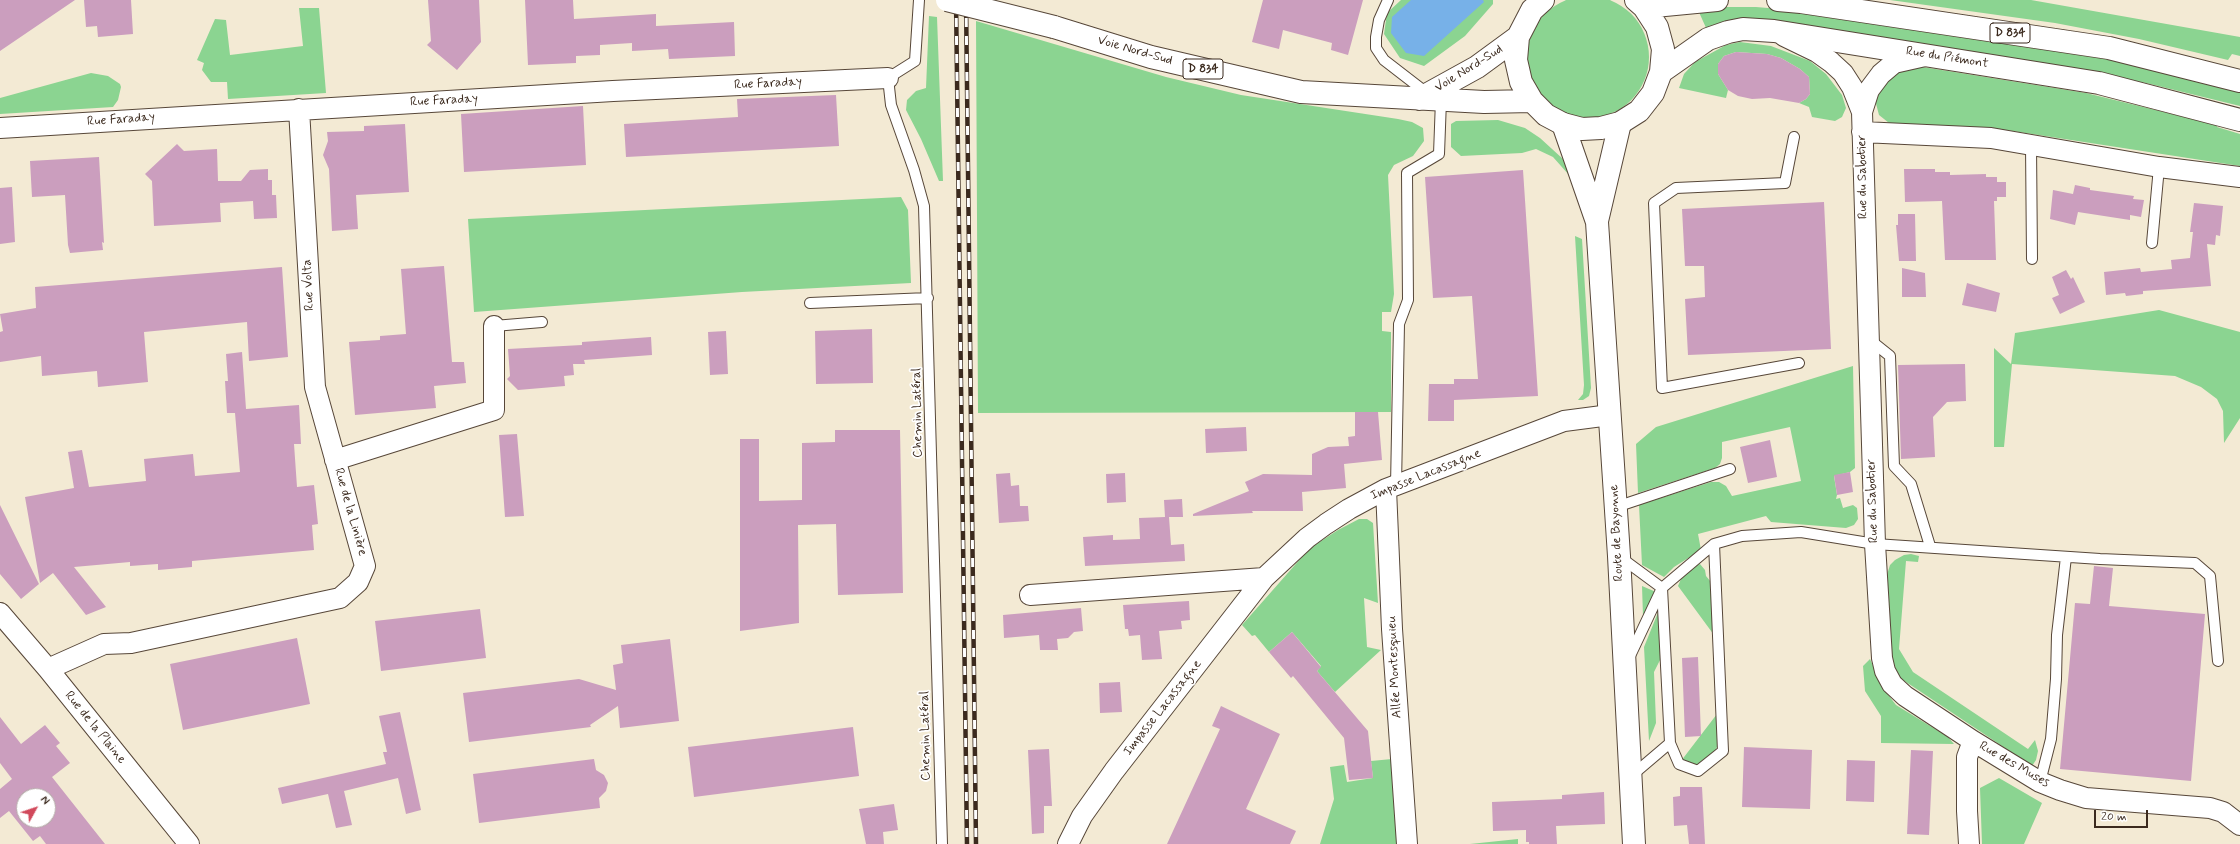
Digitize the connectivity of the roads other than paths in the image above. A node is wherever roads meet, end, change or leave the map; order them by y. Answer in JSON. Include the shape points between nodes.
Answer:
{"nodes":[{"id":1,"x":919,"y":0,"type":"edge"},
{"id":2,"x":947,"y":0,"type":"edge"},
{"id":3,"x":1388,"y":0,"type":"edge"},
{"id":4,"x":1543,"y":0,"type":"edge"},
{"id":5,"x":1717,"y":0,"type":"edge"},
{"id":6,"x":1778,"y":0,"type":"edge"},
{"id":7,"x":1640,"y":3,"type":"edge"},
{"id":8,"x":1774,"y":31,"type":"junction"},
{"id":9,"x":1518,"y":37,"type":"junction"},
{"id":10,"x":1929,"y":55,"type":"junction"},
{"id":11,"x":1661,"y":72,"type":"junction"},
{"id":12,"x":888,"y":78,"type":"junction"},
{"id":13,"x":2240,"y":82,"type":"edge"},
{"id":14,"x":1430,"y":97,"type":"junction"},
{"id":15,"x":1532,"y":101,"type":"junction"},
{"id":16,"x":299,"y":109,"type":"junction"},
{"id":17,"x":2240,"y":120,"type":"edge"},
{"id":18,"x":1862,"y":122,"type":"junction"},
{"id":19,"x":1620,"y":123,"type":"junction"},
{"id":20,"x":1563,"y":124,"type":"junction"},
{"id":21,"x":0,"y":128,"type":"edge"},
{"id":22,"x":1794,"y":137,"type":"dead end"},
{"id":23,"x":2030,"y":145,"type":"junction"},
{"id":24,"x":2159,"y":167,"type":"junction"},
{"id":25,"x":2240,"y":177,"type":"edge"},
{"id":26,"x":1597,"y":222,"type":"junction"},
{"id":27,"x":2152,"y":243,"type":"dead end"},
{"id":28,"x":2032,"y":259,"type":"dead end"},
{"id":29,"x":928,"y":298,"type":"junction"},
{"id":30,"x":810,"y":302,"type":"dead end"},
{"id":31,"x":542,"y":322,"type":"dead end"},
{"id":32,"x":494,"y":326,"type":"joint"},
{"id":33,"x":1868,"y":338,"type":"junction"},
{"id":34,"x":1799,"y":363,"type":"dead end"},
{"id":35,"x":1610,"y":415,"type":"junction"},
{"id":36,"x":335,"y":460,"type":"junction"},
{"id":37,"x":1730,"y":469,"type":"dead end"},
{"id":38,"x":1391,"y":488,"type":"junction"},
{"id":39,"x":1616,"y":507,"type":"junction"},
{"id":40,"x":1714,"y":544,"type":"junction"},
{"id":41,"x":1875,"y":544,"type":"junction"},
{"id":42,"x":1930,"y":546,"type":"junction"},
{"id":43,"x":1619,"y":556,"type":"junction"},
{"id":44,"x":2066,"y":557,"type":"junction"},
{"id":45,"x":1264,"y":578,"type":"junction"},
{"id":46,"x":1662,"y":588,"type":"junction"},
{"id":47,"x":1030,"y":595,"type":"dead end"},
{"id":48,"x":0,"y":613,"type":"edge"},
{"id":49,"x":2218,"y":661,"type":"dead end"},
{"id":50,"x":1625,"y":667,"type":"junction"},
{"id":51,"x":48,"y":669,"type":"junction"},
{"id":52,"x":1973,"y":741,"type":"junction"},
{"id":53,"x":1670,"y":743,"type":"junction"},
{"id":54,"x":1630,"y":777,"type":"junction"},
{"id":55,"x":2040,"y":782,"type":"junction"},
{"id":56,"x":2240,"y":825,"type":"edge"},
{"id":57,"x":189,"y":844,"type":"edge"},
{"id":58,"x":942,"y":844,"type":"edge"},
{"id":59,"x":1068,"y":844,"type":"edge"},
{"id":60,"x":1407,"y":844,"type":"edge"},
{"id":61,"x":1634,"y":844,"type":"edge"},
{"id":62,"x":1969,"y":844,"type":"edge"}],
"edges":[{"from":1,"to":12,"type":"lane","via":[[915,61]]},
{"from":2,"to":14,"type":"main road","name":"Voie Nord-Sud","number":"D 834","bridge":true,"via":[[1054,27],[1151,57],[1301,92]]},
{"from":3,"to":14,"type":"lane","via":[[1379,20],[1376,48],[1384,60]]},
{"from":4,"to":9,"type":"main road","via":[[1532,10]]},
{"from":5,"to":7,"type":"main road"},
{"from":6,"to":13,"type":"main road","number":"D 834","via":[[2109,48]]},
{"from":7,"to":11,"type":"main road","via":[[1657,26],[1663,49]]},
{"from":8,"to":10,"type":"main road","name":"Rue du Piémont"},
{"from":8,"to":11,"type":"main road","name":"Rue du Piémont","via":[[1743,29],[1708,39]]},
{"from":8,"to":18,"type":"street","name":"Rue du Sabotier","via":[[1817,52],[1843,73],[1852,87]]},
{"from":9,"to":14,"type":"main road","name":"Voie Nord-Sud"},
{"from":9,"to":15,"type":"main road","via":[[1516,60],[1519,74]]},
{"from":10,"to":17,"type":"main road","name":"Rue du Piémont","via":[[2099,83]]},
{"from":10,"to":18,"type":"street","name":"Rue du Sabotier","via":[[1894,63],[1881,74],[1869,90]]},
{"from":11,"to":19,"type":"main road","via":[[1653,93],[1639,110]]},
{"from":12,"to":16,"type":"street","name":"Rue Faraday","via":[[620,90]]},
{"from":12,"to":29,"type":"lane","name":"Chemin Latéral","via":[[891,105],[924,206]]},
{"from":14,"to":15,"type":"main road","name":"Voie Nord-Sud","number":"D 834"},
{"from":14,"to":38,"type":"lane","via":[[1438,154],[1407,173],[1408,300],[1399,324]]},
{"from":15,"to":20,"type":"main road","via":[[1546,115]]},
{"from":16,"to":21,"type":"street","name":"Rue Faraday"},
{"from":16,"to":36,"type":"street","name":"Rue Volta","via":[[315,387]]},
{"from":18,"to":23,"type":"street"},
{"from":18,"to":33,"type":"street","name":"Rue du Sabotier"},
{"from":19,"to":20,"type":"main road","via":[[1582,129]]},
{"from":19,"to":26,"type":"main road","name":"Route de Bayonne"},
{"from":20,"to":26,"type":"main road","name":"Route de Bayonne"},
{"from":22,"to":34,"type":"lane","via":[[1785,182],[1676,188],[1654,203],[1662,388]]},
{"from":23,"to":24,"type":"street"},
{"from":23,"to":28,"type":"lane"},
{"from":24,"to":25,"type":"street"},
{"from":24,"to":27,"type":"lane"},
{"from":26,"to":35,"type":"main road","name":"Route de Bayonne"},
{"from":29,"to":30,"type":"lane"},
{"from":29,"to":58,"type":"lane","name":"Chemin Latéral"},
{"from":31,"to":32,"type":"lane","name":"Rue de la Linière"},
{"from":32,"to":36,"type":"street","name":"Rue de la Linière","via":[[494,410]]},
{"from":33,"to":41,"type":"street","name":"Rue du Sabotier"},
{"from":33,"to":42,"type":"lane","via":[[1890,356],[1894,466],[1911,484]]},
{"from":35,"to":38,"type":"street","name":"Impasse Lacassagne","via":[[1564,421]]},
{"from":35,"to":39,"type":"main road","name":"Route de Bayonne"},
{"from":36,"to":51,"type":"street","name":"Rue de la Linière","via":[[365,566],[358,582],[340,598],[131,643],[104,644]]},
{"from":37,"to":39,"type":"lane"},
{"from":38,"to":45,"type":"street","name":"Impasse Lacassagne","via":[[1350,508],[1326,524]]},
{"from":38,"to":60,"type":"street","name":"Allée Montesquieu","via":[[1392,629]]},
{"from":39,"to":43,"type":"main road","name":"Route de Bayonne"},
{"from":40,"to":41,"type":"lane","via":[[1742,536],[1801,532]]},
{"from":40,"to":46,"type":"lane"},
{"from":40,"to":53,"type":"lane","via":[[1722,751],[1698,771],[1679,764]]},
{"from":41,"to":42,"type":"lane"},
{"from":41,"to":52,"type":"street","name":"Rue du Sabotier","via":[[1885,671],[1892,684],[1905,696]]},
{"from":42,"to":44,"type":"lane"},
{"from":43,"to":46,"type":"lane"},
{"from":43,"to":50,"type":"main road","name":"Route de Bayonne"},
{"from":44,"to":49,"type":"lane","via":[[2195,563],[2210,576]]},
{"from":44,"to":55,"type":"lane","via":[[2057,635],[2051,739]]},
{"from":45,"to":47,"type":"street"},
{"from":45,"to":59,"type":"street","name":"Impasse Lacassagne","via":[[1114,772],[1082,816]]},
{"from":46,"to":50,"type":"lane"},
{"from":46,"to":53,"type":"lane"},
{"from":48,"to":51,"type":"street","name":"Rue de la Plaine"},
{"from":50,"to":54,"type":"main road","name":"Route de Bayonne"},
{"from":51,"to":57,"type":"street","name":"Rue de la Plaine"},
{"from":52,"to":55,"type":"street","name":"Rue des Muses"},
{"from":52,"to":62,"type":"street","via":[[1967,757]]},
{"from":53,"to":54,"type":"lane"},
{"from":54,"to":61,"type":"main road","name":"Route de Bayonne"},
{"from":55,"to":56,"type":"street","name":"Rue des Muses","via":[[2086,798],[2210,808],[2223,812]]}]}
